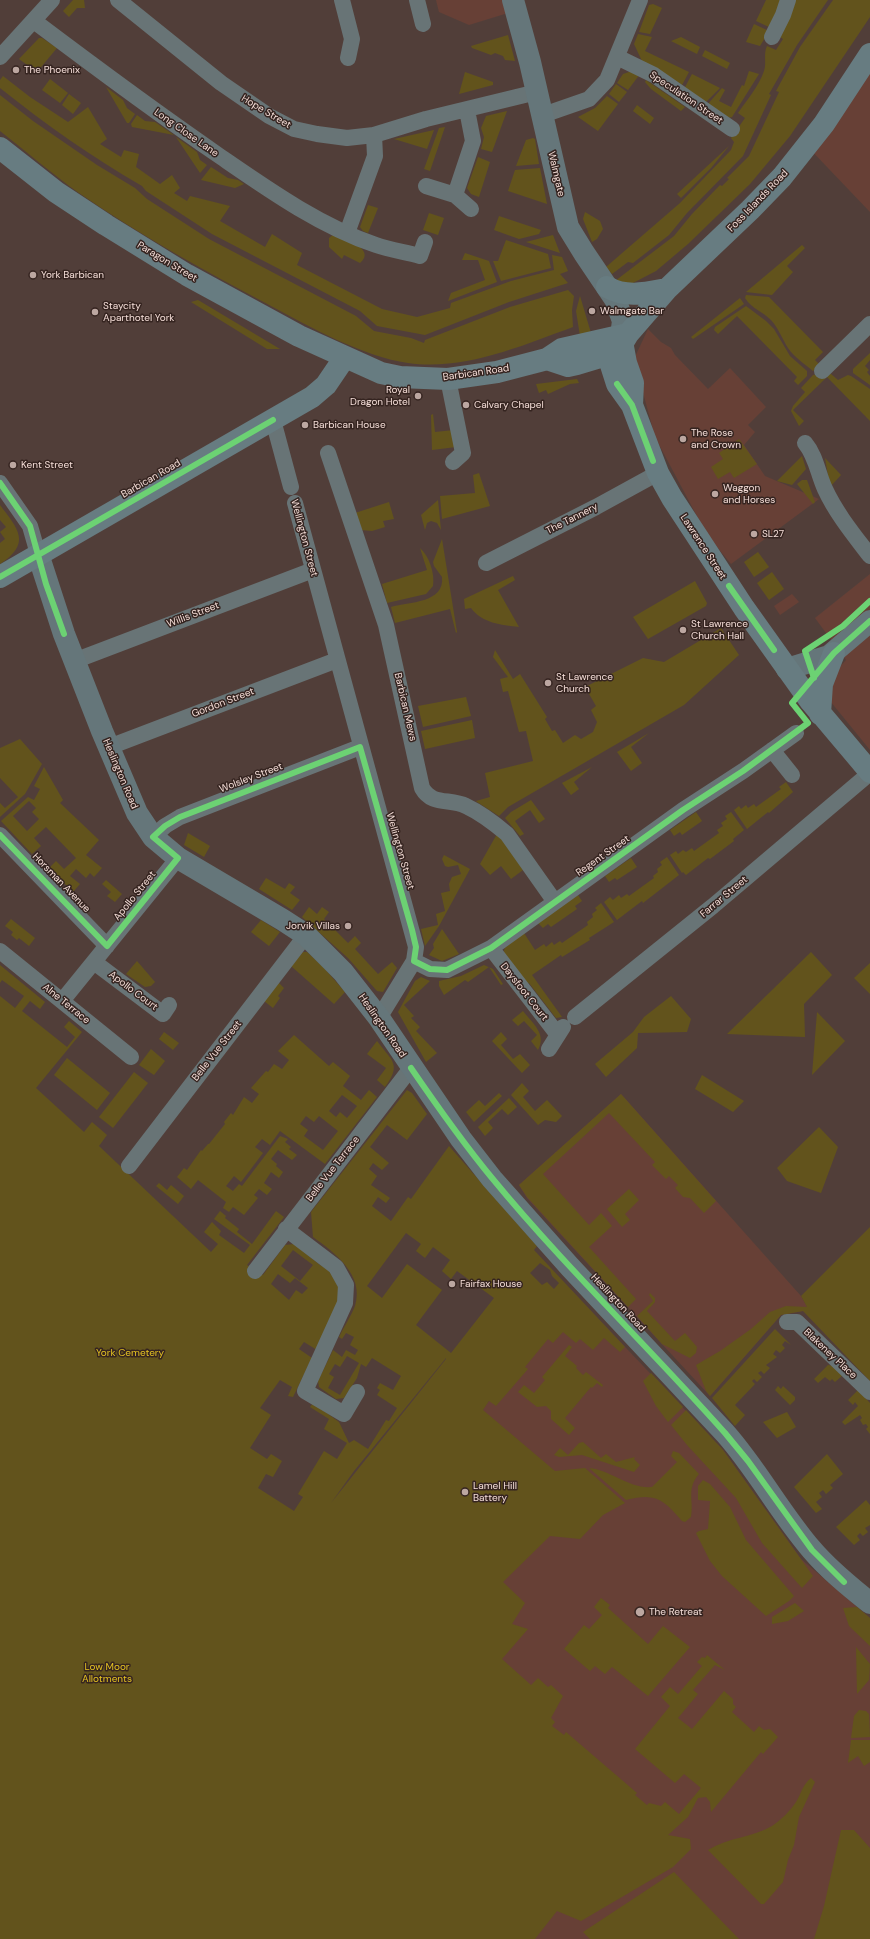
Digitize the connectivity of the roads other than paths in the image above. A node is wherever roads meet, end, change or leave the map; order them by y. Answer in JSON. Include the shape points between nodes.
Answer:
{"nodes":[{"id":1,"x":52,"y":0,"type":"edge"},
{"id":2,"x":118,"y":0,"type":"edge"},
{"id":3,"x":342,"y":0,"type":"edge"},
{"id":4,"x":417,"y":0,"type":"edge"},
{"id":5,"x":513,"y":0,"type":"edge"},
{"id":6,"x":640,"y":0,"type":"edge"},
{"id":7,"x":788,"y":0,"type":"edge"},
{"id":8,"x":34,"y":21,"type":"junction"},
{"id":9,"x":423,"y":24,"type":"dead end"},
{"id":10,"x":772,"y":37,"type":"dead end"},
{"id":11,"x":870,"y":54,"type":"edge"},
{"id":12,"x":0,"y":57,"type":"edge"},
{"id":13,"x":617,"y":57,"type":"junction"},
{"id":14,"x":348,"y":58,"type":"dead end"},
{"id":15,"x":536,"y":92,"type":"junction"},
{"id":16,"x":467,"y":110,"type":"junction"},
{"id":17,"x":543,"y":115,"type":"junction"},
{"id":18,"x":732,"y":129,"type":"dead end"},
{"id":19,"x":374,"y":135,"type":"junction"},
{"id":20,"x":0,"y":148,"type":"edge"},
{"id":21,"x":426,"y":186,"type":"dead end"},
{"id":22,"x":455,"y":195,"type":"junction"},
{"id":23,"x":471,"y":209,"type":"dead end"},
{"id":24,"x":347,"y":232,"type":"junction"},
{"id":25,"x":425,"y":242,"type":"dead end"},
{"id":26,"x":607,"y":286,"type":"junction"},
{"id":27,"x":667,"y":289,"type":"junction"},
{"id":28,"x":870,"y":324,"type":"edge"},
{"id":29,"x":616,"y":342,"type":"junction"},
{"id":30,"x":345,"y":358,"type":"junction"},
{"id":31,"x":822,"y":371,"type":"dead end"},
{"id":32,"x":448,"y":379,"type":"junction"},
{"id":33,"x":272,"y":420,"type":"junction"},
{"id":34,"x":805,"y":443,"type":"dead end"},
{"id":35,"x":328,"y":453,"type":"dead end"},
{"id":36,"x":453,"y":462,"type":"dead end"},
{"id":37,"x":658,"y":473,"type":"junction"},
{"id":38,"x":0,"y":484,"type":"edge"},
{"id":39,"x":291,"y":487,"type":"dead end"},
{"id":40,"x":295,"y":503,"type":"dead end"},
{"id":41,"x":38,"y":554,"type":"junction"},
{"id":42,"x":870,"y":556,"type":"edge"},
{"id":43,"x":486,"y":563,"type":"dead end"},
{"id":44,"x":313,"y":570,"type":"junction"},
{"id":45,"x":0,"y":577,"type":"edge"},
{"id":46,"x":870,"y":621,"type":"edge"},
{"id":47,"x":834,"y":653,"type":"junction"},
{"id":48,"x":337,"y":660,"type":"junction"},
{"id":49,"x":74,"y":661,"type":"junction"},
{"id":50,"x":787,"y":669,"type":"junction"},
{"id":51,"x":820,"y":714,"type":"junction"},
{"id":52,"x":796,"y":733,"type":"dead end"},
{"id":53,"x":109,"y":747,"type":"junction"},
{"id":54,"x":360,"y":747,"type":"junction"},
{"id":55,"x":772,"y":750,"type":"junction"},
{"id":56,"x":870,"y":772,"type":"edge"},
{"id":57,"x":792,"y":775,"type":"dead end"},
{"id":58,"x":0,"y":835,"type":"edge"},
{"id":59,"x":153,"y":837,"type":"junction"},
{"id":60,"x":178,"y":858,"type":"junction"},
{"id":61,"x":555,"y":902,"type":"junction"},
{"id":62,"x":306,"y":935,"type":"junction"},
{"id":63,"x":107,"y":946,"type":"junction"},
{"id":64,"x":491,"y":948,"type":"junction"},
{"id":65,"x":0,"y":951,"type":"edge"},
{"id":66,"x":414,"y":961,"type":"junction"},
{"id":67,"x":94,"y":962,"type":"junction"},
{"id":68,"x":62,"y":1001,"type":"junction"},
{"id":69,"x":169,"y":1005,"type":"dead end"},
{"id":70,"x":379,"y":1018,"type":"junction"},
{"id":71,"x":566,"y":1026,"type":"junction"},
{"id":72,"x":549,"y":1049,"type":"dead end"},
{"id":73,"x":131,"y":1058,"type":"dead end"},
{"id":74,"x":411,"y":1068,"type":"junction"},
{"id":75,"x":129,"y":1166,"type":"dead end"},
{"id":76,"x":286,"y":1229,"type":"junction"},
{"id":77,"x":255,"y":1271,"type":"dead end"},
{"id":78,"x":787,"y":1322,"type":"dead end"},
{"id":79,"x":358,"y":1392,"type":"dead end"},
{"id":80,"x":870,"y":1392,"type":"edge"},
{"id":81,"x":870,"y":1603,"type":"edge"}],
"edges":[{"from":1,"to":8,"type":"street"},
{"from":2,"to":19,"type":"street","name":"Hope Street","via":[[221,83],[269,116],[294,129],[316,134],[346,138]]},
{"from":3,"to":14,"type":"street","via":[[352,38]]},
{"from":4,"to":9,"type":"street"},
{"from":5,"to":15,"type":"street","name":"Walmgate"},
{"from":6,"to":13,"type":"street"},
{"from":7,"to":10,"type":"street","via":[[784,15]]},
{"from":8,"to":12,"type":"street"},
{"from":8,"to":24,"type":"street","name":"Long Close Lane","via":[[171,123],[268,190]]},
{"from":11,"to":27,"type":"main road","name":"Foss Islands Road","via":[[824,124],[782,177],[740,221]]},
{"from":13,"to":17,"type":"street","via":[[607,80],[589,99]]},
{"from":13,"to":18,"type":"street","name":"Speculation Street","via":[[654,75]]},
{"from":15,"to":16,"type":"street","name":"Hope Street"},
{"from":15,"to":17,"type":"street","name":"Walmgate"},
{"from":16,"to":19,"type":"street","name":"Hope Street"},
{"from":16,"to":22,"type":"street","via":[[473,141]]},
{"from":17,"to":26,"type":"street","name":"Walmgate","via":[[568,227]]},
{"from":19,"to":24,"type":"street","via":[[375,156]]},
{"from":20,"to":30,"type":"main road","name":"Paragon Street","via":[[75,204],[187,275]]},
{"from":21,"to":22,"type":"street"},
{"from":22,"to":23,"type":"street"},
{"from":24,"to":25,"type":"street","name":"Long Close Lane","via":[[376,245],[420,256]]},
{"from":26,"to":27,"type":"main road","via":[[620,293],[631,294]]},
{"from":26,"to":29,"type":"street","name":"Walmgate","via":[[622,314],[623,321]]},
{"from":27,"to":29,"type":"main road","name":"Foss Islands Road"},
{"from":28,"to":31,"type":"street"},
{"from":29,"to":32,"type":"main road","name":"Barbican Road","via":[[562,349],[547,360],[497,372]]},
{"from":29,"to":37,"type":"main road","name":"Lawrence Street","via":[[617,384],[632,405]]},
{"from":30,"to":32,"type":"main road","name":"Barbican Road","via":[[381,374]]},
{"from":30,"to":33,"type":"main road","name":"Barbican Road","via":[[318,393]]},
{"from":32,"to":36,"type":"street","via":[[463,453]]},
{"from":33,"to":39,"type":"street","name":"Wellington Street"},
{"from":33,"to":41,"type":"main road","name":"Barbican Road"},
{"from":34,"to":42,"type":"street","via":[[812,451],[832,502]]},
{"from":35,"to":61,"type":"street","name":"Barbican Mews","via":[[386,625],[422,788],[426,796],[465,806],[502,830]]},
{"from":37,"to":43,"type":"street","name":"The Tannery"},
{"from":37,"to":50,"type":"main road","name":"Lawrence Street","via":[[704,550]]},
{"from":38,"to":41,"type":"street","via":[[30,526]]},
{"from":40,"to":44,"type":"street","name":"Wellington Street"},
{"from":41,"to":45,"type":"main road","name":"Barbican Road"},
{"from":41,"to":49,"type":"street","name":"Heslington Road"},
{"from":44,"to":48,"type":"street","name":"Wellington Street"},
{"from":44,"to":49,"type":"street","name":"Willis Street"},
{"from":46,"to":47,"type":"street"},
{"from":47,"to":50,"type":"street"},
{"from":47,"to":51,"type":"main road","via":[[822,684]]},
{"from":48,"to":53,"type":"street","name":"Gordon Street"},
{"from":48,"to":54,"type":"street","name":"Wellington Street"},
{"from":49,"to":53,"type":"street","name":"Heslington Road"},
{"from":50,"to":51,"type":"main road","name":"Lawrence Street"},
{"from":51,"to":56,"type":"main road","name":"Lawrence Street"},
{"from":52,"to":55,"type":"street","name":"Regent Street"},
{"from":53,"to":59,"type":"street","name":"Heslington Road","via":[[137,813]]},
{"from":54,"to":59,"type":"street","name":"Wolsley Street","via":[[180,817]]},
{"from":54,"to":66,"type":"street","name":"Wellington Street","via":[[415,942]]},
{"from":55,"to":57,"type":"street"},
{"from":55,"to":61,"type":"street","name":"Regent Street"},
{"from":56,"to":71,"type":"street","name":"Farrar Street","via":[[713,906]]},
{"from":58,"to":63,"type":"street","name":"Horsman Avenue"},
{"from":59,"to":60,"type":"street","name":"Heslington Road"},
{"from":60,"to":62,"type":"street","name":"Heslington Road"},
{"from":60,"to":63,"type":"street","name":"Apollo Street"},
{"from":61,"to":64,"type":"street","name":"Regent Street"},
{"from":62,"to":70,"type":"street","name":"Heslington Road","via":[[343,972]]},
{"from":62,"to":75,"type":"street","name":"Belle Vue Street"},
{"from":63,"to":67,"type":"street","name":"Apollo Street"},
{"from":64,"to":66,"type":"street","name":"Regent Street","via":[[447,970],[430,968]]},
{"from":64,"to":71,"type":"street","name":"Daysfoot Court"},
{"from":65,"to":68,"type":"street","name":"Alne Terrace"},
{"from":66,"to":70,"type":"street","name":"Wellington Street"},
{"from":67,"to":68,"type":"street","name":"Apollo Street"},
{"from":67,"to":69,"type":"street","name":"Apollo Court","via":[[163,1014]]},
{"from":68,"to":73,"type":"street","name":"Alne Terrace"},
{"from":70,"to":74,"type":"street","name":"Heslington Road"},
{"from":71,"to":72,"type":"street"},
{"from":74,"to":76,"type":"street","name":"Belle Vue Terrace"},
{"from":74,"to":81,"type":"street","name":"Heslington Road","via":[[469,1150],[503,1192],[735,1443],[812,1550],[844,1582]]},
{"from":76,"to":77,"type":"street","name":"Belle Vue Terrace"},
{"from":76,"to":79,"type":"street","via":[[336,1267],[346,1285],[345,1303],[305,1391],[344,1414]]},
{"from":78,"to":80,"type":"street","name":"Blakeney Place","via":[[797,1322]]}]}
